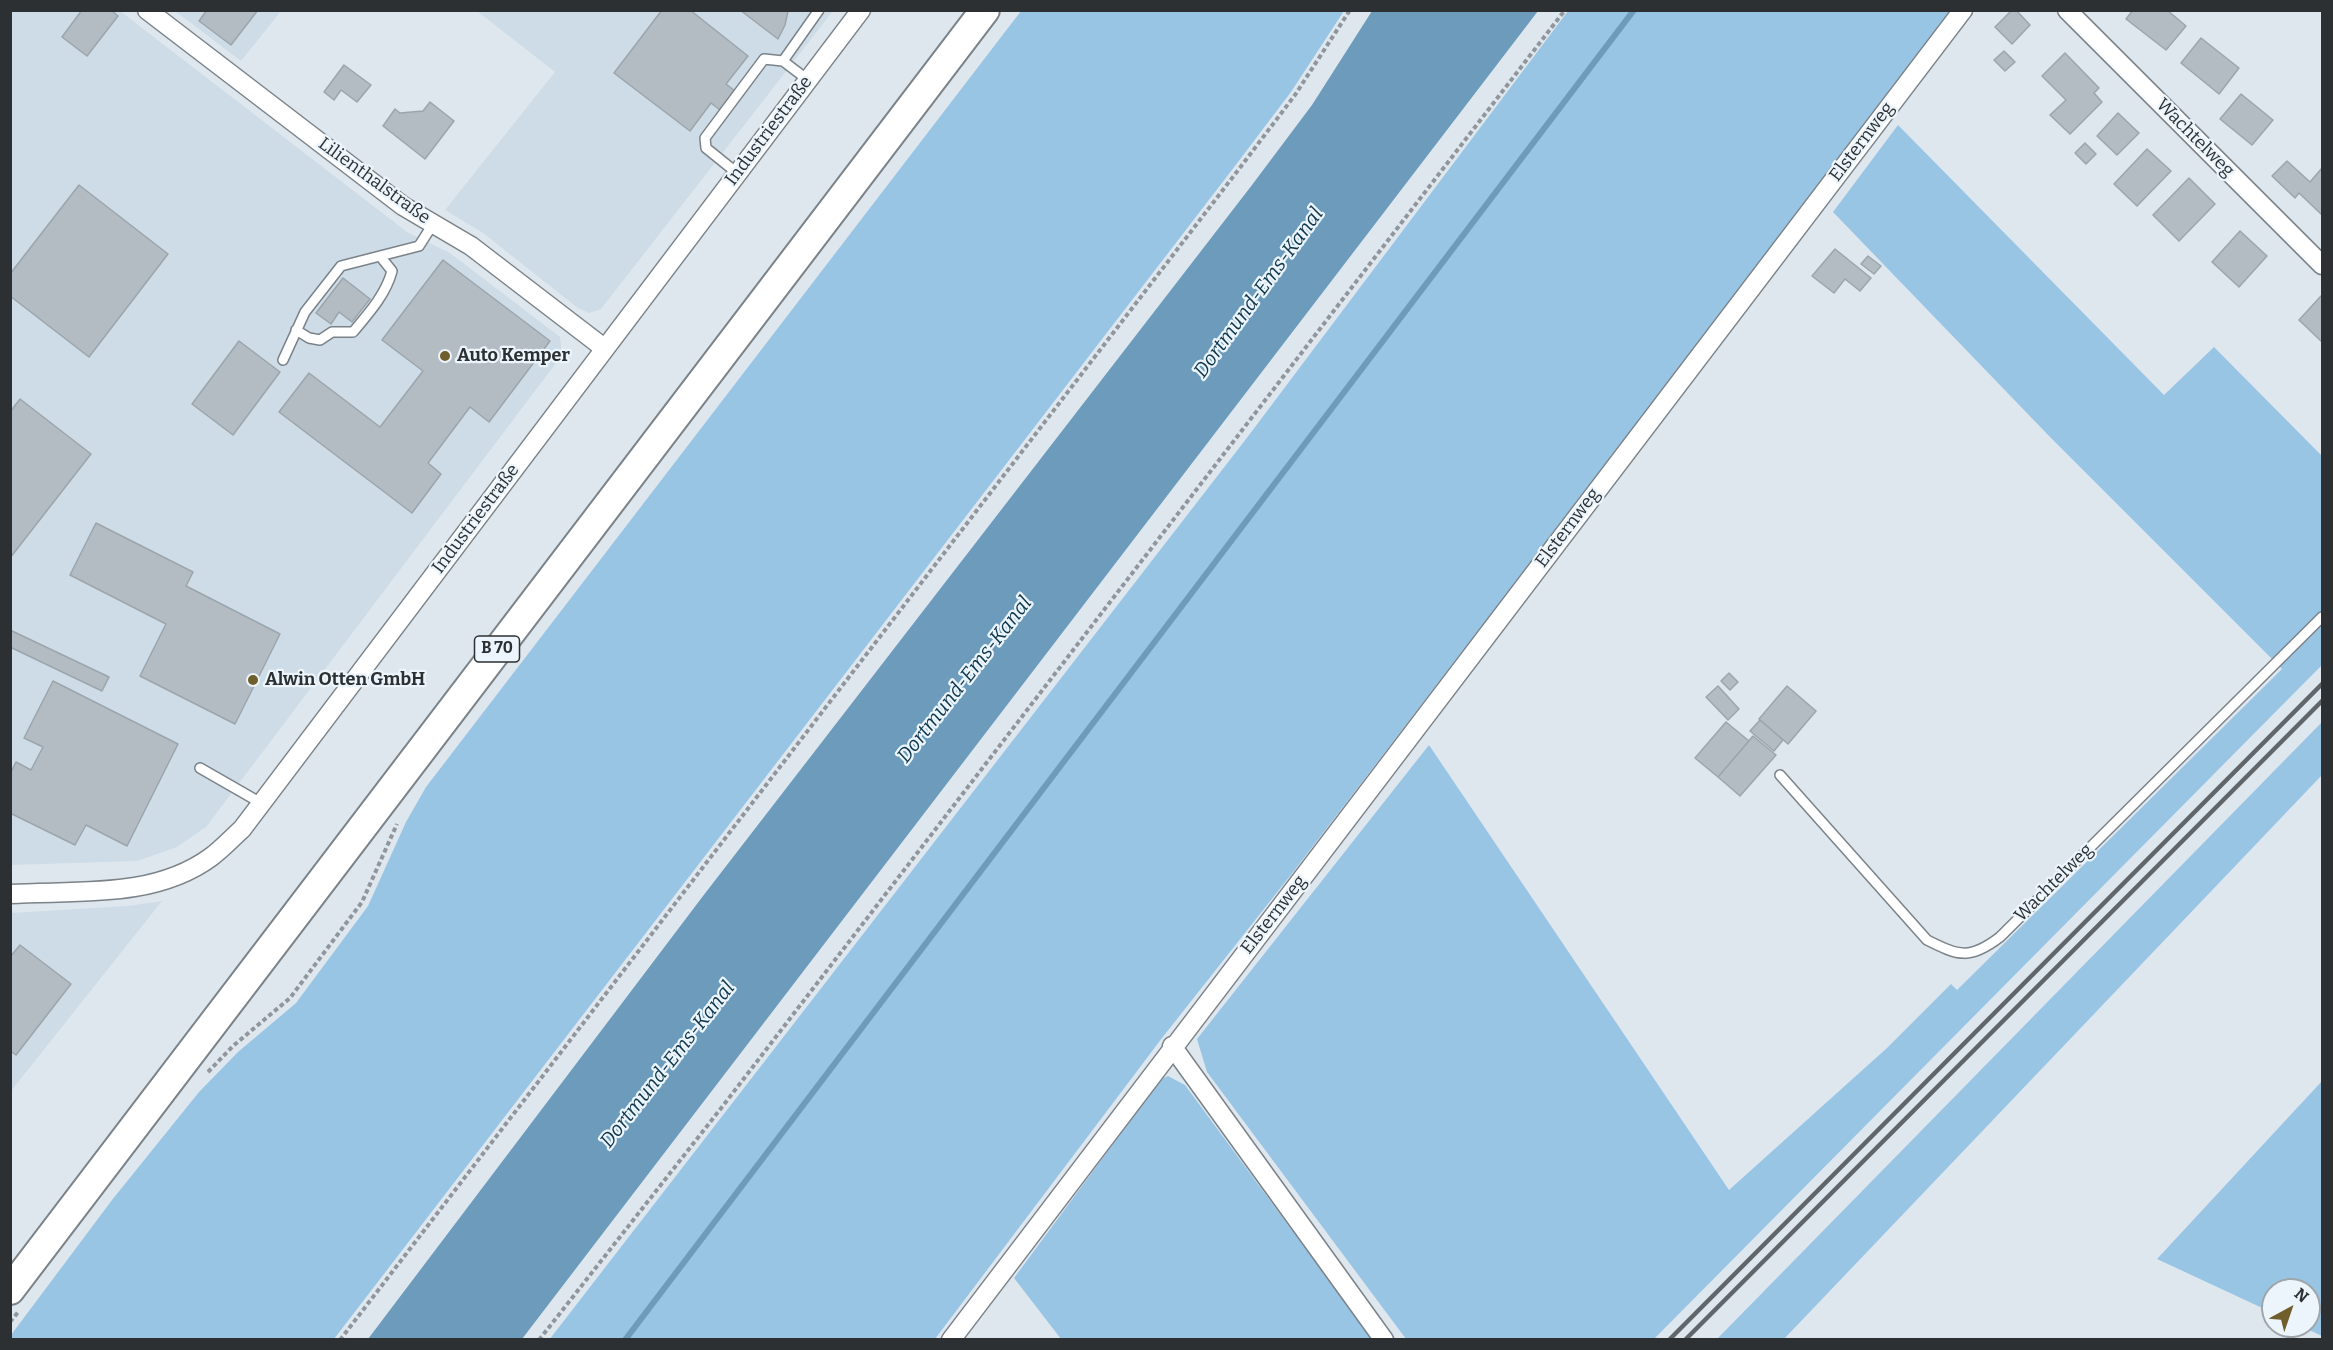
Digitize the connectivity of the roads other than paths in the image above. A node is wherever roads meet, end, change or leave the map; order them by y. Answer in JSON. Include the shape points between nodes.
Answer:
{"nodes":[{"id":1,"x":147,"y":10,"type":"edge"},
{"id":2,"x":819,"y":10,"type":"edge"},
{"id":3,"x":861,"y":10,"type":"edge"},
{"id":4,"x":985,"y":10,"type":"edge"},
{"id":5,"x":1963,"y":10,"type":"edge"},
{"id":6,"x":2067,"y":10,"type":"edge"},
{"id":7,"x":783,"y":61,"type":"junction"},
{"id":8,"x":808,"y":80,"type":"junction"},
{"id":9,"x":737,"y":174,"type":"junction"},
{"id":10,"x":433,"y":224,"type":"junction"},
{"id":11,"x":380,"y":256,"type":"junction"},
{"id":12,"x":2320,"y":259,"type":"edge"},
{"id":13,"x":296,"y":330,"type":"junction"},
{"id":14,"x":604,"y":348,"type":"junction"},
{"id":15,"x":283,"y":360,"type":"dead end"},
{"id":16,"x":2322,"y":617,"type":"edge"},
{"id":17,"x":200,"y":768,"type":"dead end"},
{"id":18,"x":1780,"y":775,"type":"dead end"},
{"id":19,"x":261,"y":803,"type":"junction"},
{"id":20,"x":10,"y":894,"type":"edge"},
{"id":21,"x":1172,"y":1046,"type":"junction"},
{"id":22,"x":10,"y":1290,"type":"edge"},
{"id":23,"x":951,"y":1340,"type":"edge"},
{"id":24,"x":1384,"y":1340,"type":"edge"}],
"edges":[{"from":1,"to":10,"type":"street","name":"Lilienthalstraße"},
{"from":2,"to":7,"type":"lane"},
{"from":3,"to":8,"type":"street","name":"Industriestraße"},
{"from":4,"to":22,"type":"main road","number":"B 70"},
{"from":5,"to":21,"type":"street","name":"Elsternweg"},
{"from":6,"to":12,"type":"street","name":"Wachtelweg"},
{"from":7,"to":8,"type":"lane"},
{"from":7,"to":9,"type":"lane","via":[[764,59],[705,138],[706,148]]},
{"from":8,"to":9,"type":"street","name":"Industriestraße"},
{"from":9,"to":14,"type":"street","name":"Industriestraße"},
{"from":10,"to":11,"type":"lane","via":[[419,246]]},
{"from":10,"to":14,"type":"street","name":"Lilienthalstraße","via":[[471,246]]},
{"from":11,"to":13,"type":"lane","via":[[341,266]]},
{"from":11,"to":13,"type":"lane","via":[[392,271],[389,282],[354,332],[332,332],[320,340]]},
{"from":13,"to":15,"type":"lane"},
{"from":14,"to":19,"type":"street","name":"Industriestraße"},
{"from":16,"to":18,"type":"lane","name":"Wachtelweg","via":[[2000,937],[1969,954],[1949,951],[1927,940]]},
{"from":17,"to":19,"type":"lane"},
{"from":19,"to":20,"type":"street","name":"Industriestraße","via":[[242,829],[211,857],[171,878],[126,890]]},
{"from":21,"to":23,"type":"street","name":"Elsternweg"},
{"from":21,"to":24,"type":"street"}]}
